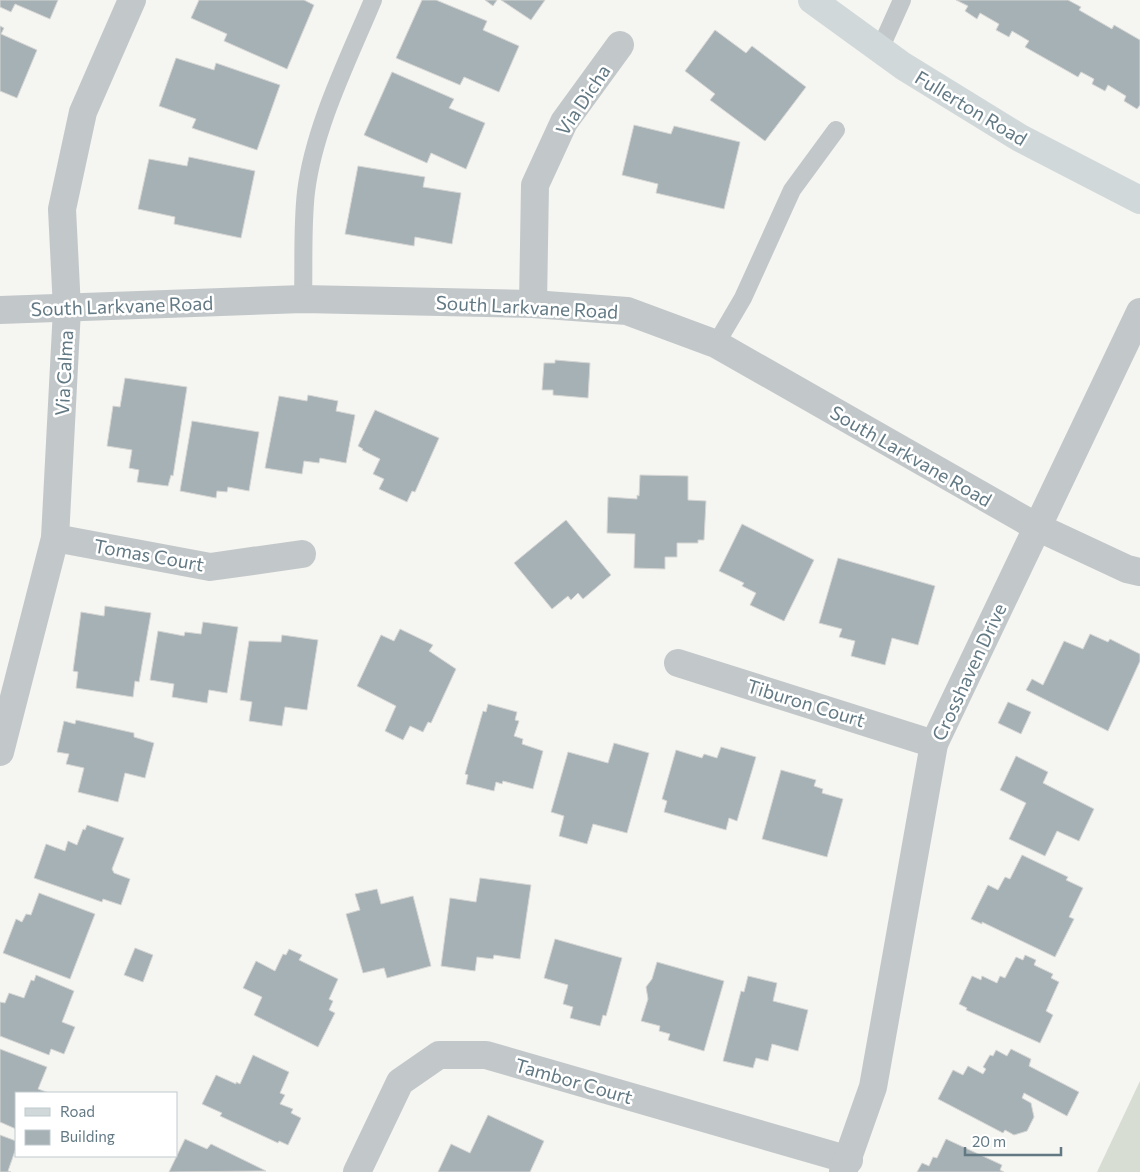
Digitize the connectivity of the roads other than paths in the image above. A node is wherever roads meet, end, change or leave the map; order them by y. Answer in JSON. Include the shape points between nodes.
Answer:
{"nodes":[{"id":1,"x":132,"y":0,"type":"edge"},
{"id":2,"x":373,"y":0,"type":"edge"},
{"id":3,"x":812,"y":0,"type":"edge"},
{"id":4,"x":902,"y":0,"type":"edge"},
{"id":5,"x":620,"y":45,"type":"dead end"},
{"id":6,"x":880,"y":49,"type":"junction"},
{"id":7,"x":836,"y":130,"type":"dead end"},
{"id":8,"x":1140,"y":200,"type":"edge"},
{"id":9,"x":302,"y":299,"type":"junction"},
{"id":10,"x":533,"y":304,"type":"junction"},
{"id":11,"x":67,"y":309,"type":"junction"},
{"id":12,"x":0,"y":310,"type":"edge"},
{"id":13,"x":1140,"y":312,"type":"edge"},
{"id":14,"x":716,"y":344,"type":"junction"},
{"id":15,"x":1037,"y":527,"type":"junction"},
{"id":16,"x":55,"y":538,"type":"junction"},
{"id":17,"x":302,"y":554,"type":"dead end"},
{"id":18,"x":1140,"y":572,"type":"edge"},
{"id":19,"x":678,"y":663,"type":"dead end"},
{"id":20,"x":934,"y":744,"type":"junction"},
{"id":21,"x":0,"y":752,"type":"edge"},
{"id":22,"x":846,"y":1166,"type":"edge"},
{"id":23,"x":357,"y":1172,"type":"edge"}],
"edges":[{"from":1,"to":11,"type":"street","name":"Via Calma","via":[[83,112],[74,151],[62,209]]},
{"from":2,"to":9,"type":"lane","via":[[334,92],[313,156],[306,192]]},
{"from":3,"to":6,"type":"main road","name":"Fullerton Road"},
{"from":4,"to":6,"type":"lane"},
{"from":5,"to":10,"type":"street","name":"Via Dicha","via":[[564,122],[535,185]]},
{"from":6,"to":8,"type":"main road","name":"Fullerton Road","via":[[1020,138]]},
{"from":7,"to":14,"type":"lane","via":[[792,190],[742,298]]},
{"from":9,"to":10,"type":"street","name":"South Larkvane Road"},
{"from":9,"to":11,"type":"street","name":"South Larkvane Road"},
{"from":10,"to":14,"type":"street","name":"South Larkvane Road","via":[[627,311]]},
{"from":11,"to":12,"type":"street","name":"South Larkvane Road"},
{"from":11,"to":16,"type":"street","name":"Via Calma"},
{"from":13,"to":15,"type":"street","name":"Crosshaven Drive"},
{"from":14,"to":15,"type":"street","name":"South Larkvane Road"},
{"from":15,"to":18,"type":"street","name":"South Larkvane Road"},
{"from":15,"to":20,"type":"street","name":"Crosshaven Drive"},
{"from":16,"to":17,"type":"street","name":"Tomas Court","via":[[210,566]]},
{"from":16,"to":21,"type":"street","name":"Via Calma"},
{"from":19,"to":20,"type":"street","name":"Tiburon Court"},
{"from":20,"to":22,"type":"street","name":"Crosshaven Drive","via":[[872,1087]]},
{"from":22,"to":23,"type":"street","name":"Tambor Court","via":[[486,1056],[439,1055],[400,1082]]}]}
